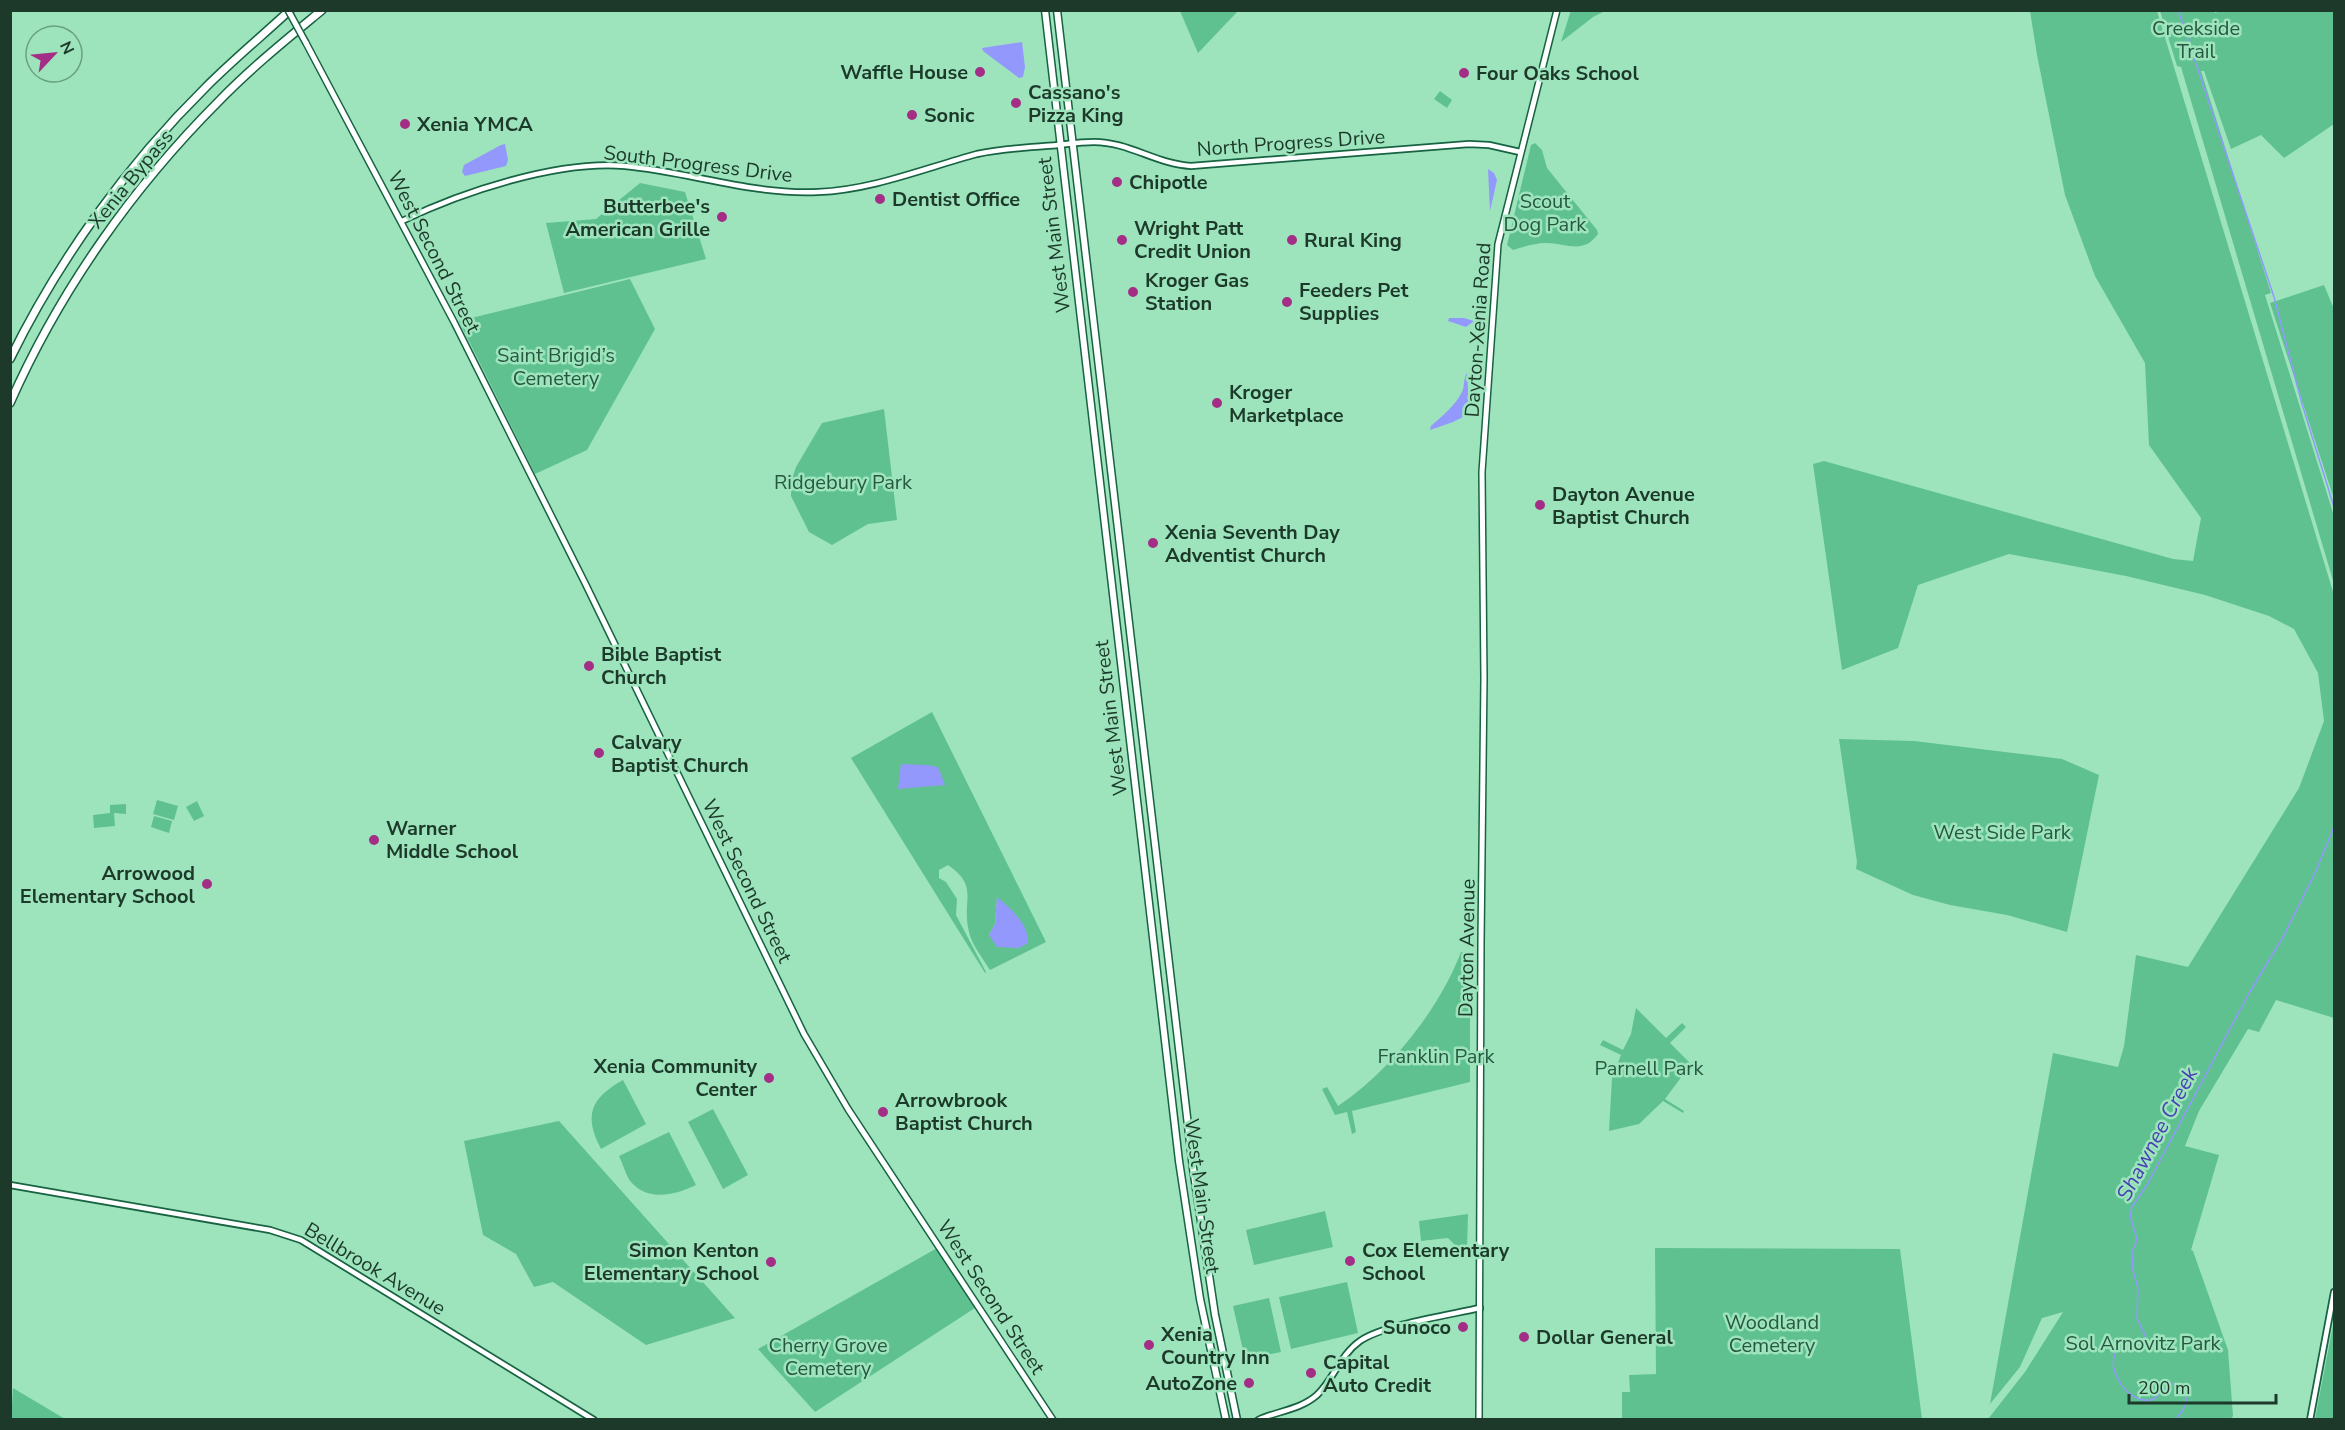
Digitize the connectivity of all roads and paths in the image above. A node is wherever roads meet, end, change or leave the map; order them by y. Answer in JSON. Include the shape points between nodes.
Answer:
{"nodes":[{"id":1,"x":289,"y":10,"type":"edge"},
{"id":2,"x":322,"y":10,"type":"edge"},
{"id":3,"x":1045,"y":10,"type":"edge"},
{"id":4,"x":1057,"y":10,"type":"edge"},
{"id":5,"x":1557,"y":10,"type":"edge"},
{"id":6,"x":1067,"y":144,"type":"junction"},
{"id":7,"x":1520,"y":152,"type":"junction"},
{"id":8,"x":402,"y":221,"type":"junction"},
{"id":9,"x":10,"y":359,"type":"edge"},
{"id":10,"x":10,"y":403,"type":"edge"},
{"id":11,"x":1483,"y":550,"type":"joint"},
{"id":12,"x":10,"y":1185,"type":"edge"},
{"id":13,"x":2334,"y":1292,"type":"edge"},
{"id":14,"x":1480,"y":1308,"type":"junction"},
{"id":15,"x":594,"y":1419,"type":"edge"},
{"id":16,"x":1053,"y":1419,"type":"edge"},
{"id":17,"x":1226,"y":1419,"type":"edge"},
{"id":18,"x":1237,"y":1419,"type":"edge"},
{"id":19,"x":1258,"y":1419,"type":"edge"},
{"id":20,"x":1479,"y":1419,"type":"edge"},
{"id":21,"x":2310,"y":1419,"type":"edge"}],
"edges":[{"from":1,"to":8,"type":"main road","name":"West Second Street","bridge":true},
{"from":1,"to":9,"type":"highway","name":"Xenia Bypass","via":[[205,88],[127,176],[76,246]]},
{"from":2,"to":10,"type":"highway","name":"Xenia Bypass","via":[[220,100],[141,188],[61,304]]},
{"from":3,"to":6,"type":"main road","name":"West Main Street"},
{"from":4,"to":6,"type":"main road","name":"West Main Street"},
{"from":5,"to":7,"type":"main road","name":"Dayton-Xenia Road"},
{"from":6,"to":7,"type":"street","name":"North Progress Drive","via":[[1116,144],[1166,162],[1191,166],[1469,144]]},
{"from":6,"to":8,"type":"street","name":"South Progress Drive","via":[[983,153],[861,186],[818,192],[776,192],[631,167],[587,166],[454,197]]},
{"from":6,"to":17,"type":"main road","name":"West Main Street","via":[[1179,1161],[1200,1299]]},
{"from":6,"to":18,"type":"main road","name":"West Main Street","via":[[1192,1168],[1208,1275]]},
{"from":7,"to":11,"type":"main road","name":"Dayton-Xenia Road","via":[[1497,255],[1482,472]]},
{"from":8,"to":16,"type":"main road","name":"West Second Street","via":[[585,583],[804,1034],[848,1109]]},
{"from":11,"to":14,"type":"main road","name":"Dayton Avenue"},
{"from":12,"to":15,"type":"street","name":"Bellbrook Avenue","via":[[270,1230],[301,1240]]},
{"from":13,"to":21,"type":"street"},
{"from":14,"to":19,"type":"street","via":[[1366,1337],[1348,1351],[1316,1396],[1300,1406]]},
{"from":14,"to":20,"type":"main road","name":"Dayton Avenue"}]}
